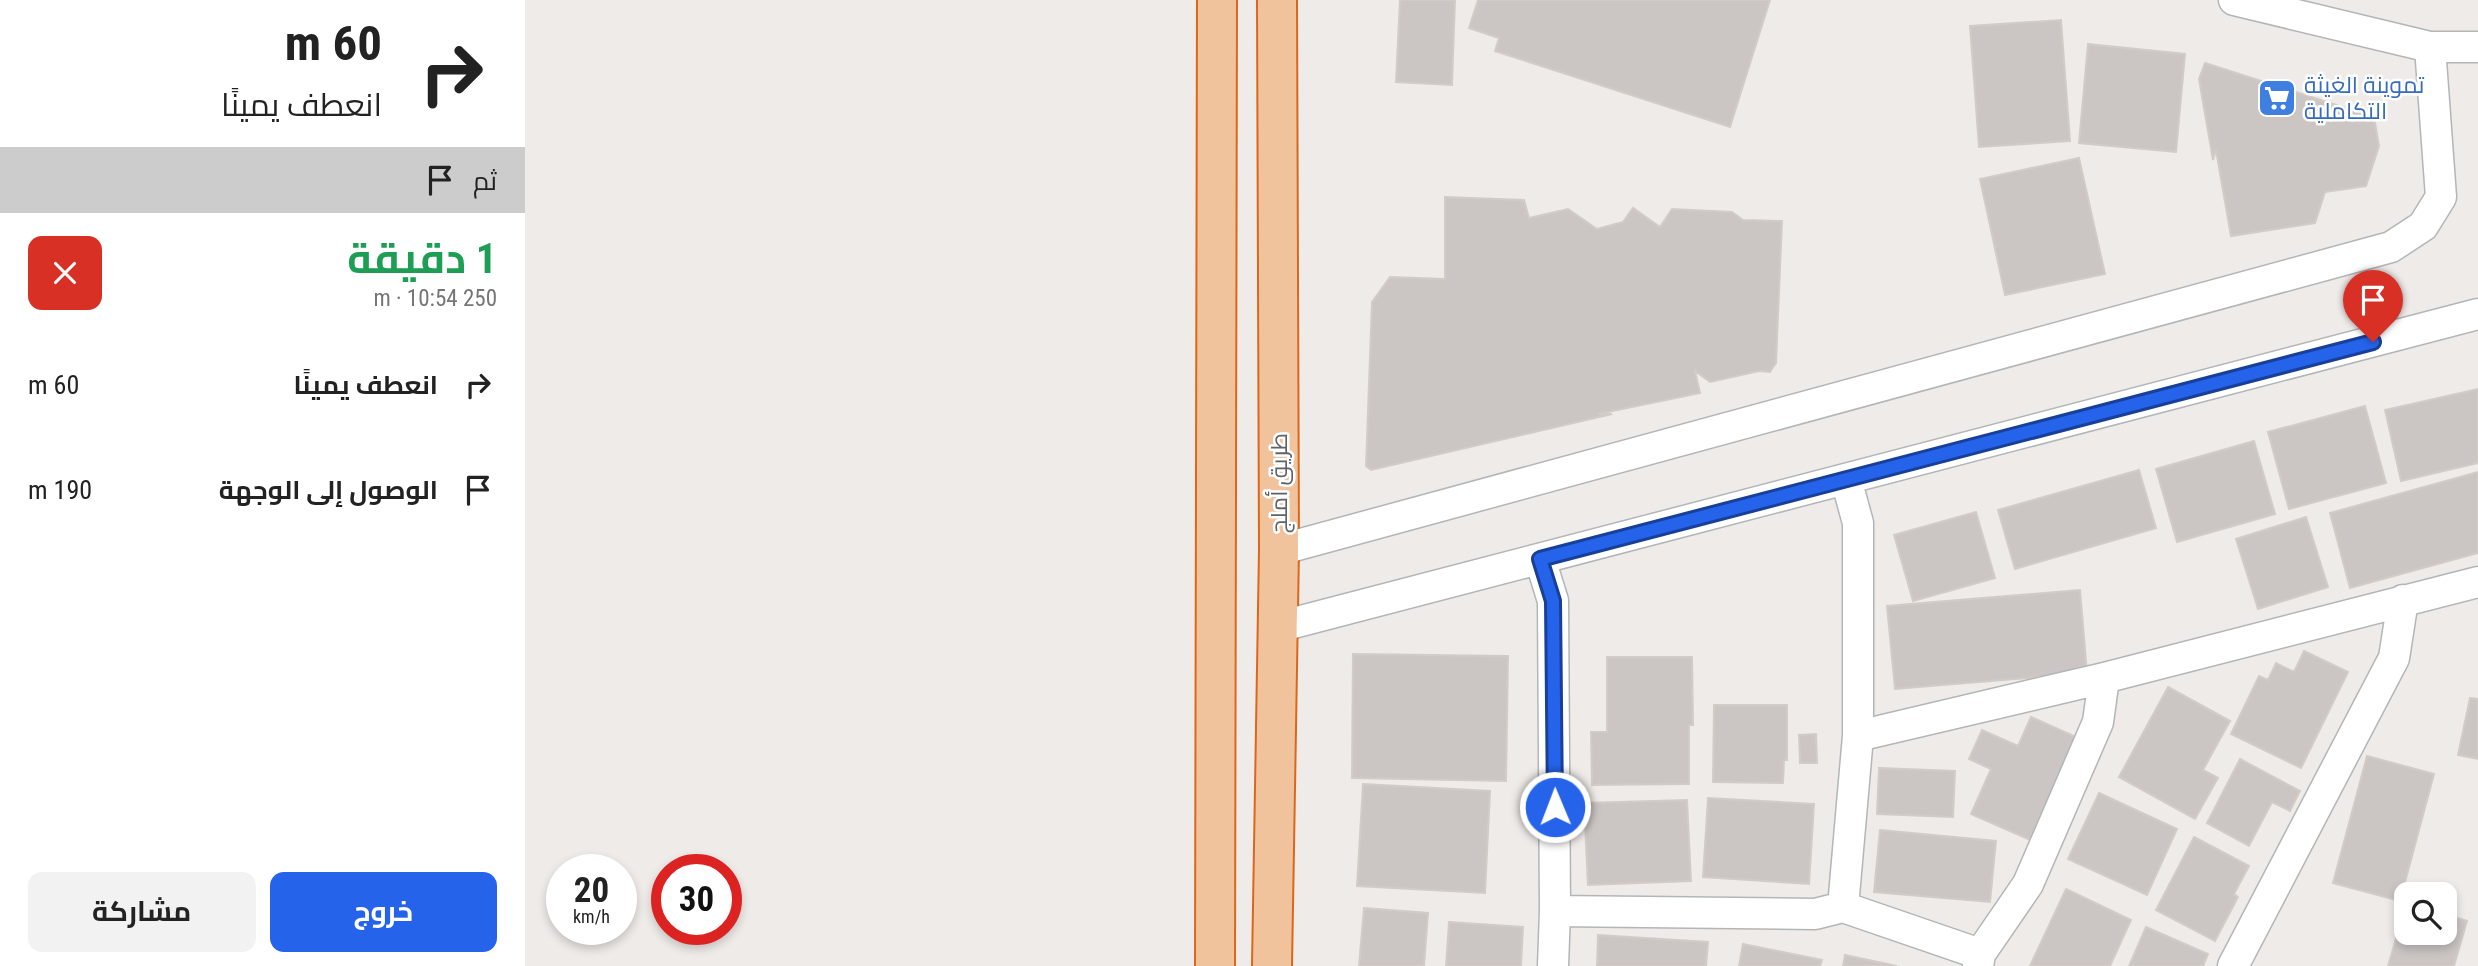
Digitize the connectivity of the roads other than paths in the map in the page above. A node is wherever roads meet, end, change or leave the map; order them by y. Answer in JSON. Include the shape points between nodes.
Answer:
{"nodes":[{"id":1,"x":1217,"y":0,"type":"edge"},
{"id":2,"x":1277,"y":0,"type":"edge"},
{"id":3,"x":2234,"y":0,"type":"edge"},
{"id":4,"x":2430,"y":47,"type":"junction"},
{"id":5,"x":2478,"y":47,"type":"edge"},
{"id":6,"x":2478,"y":314,"type":"edge"},
{"id":7,"x":1846,"y":480,"type":"junction"},
{"id":8,"x":1279,"y":550,"type":"junction"},
{"id":9,"x":1540,"y":559,"type":"junction"},
{"id":10,"x":2478,"y":582,"type":"edge"},
{"id":11,"x":2403,"y":600,"type":"junction"},
{"id":12,"x":1278,"y":627,"type":"junction"},
{"id":13,"x":2104,"y":678,"type":"junction"},
{"id":14,"x":1858,"y":736,"type":"junction"},
{"id":15,"x":1843,"y":906,"type":"junction"},
{"id":16,"x":1556,"y":911,"type":"junction"},
{"id":17,"x":1979,"y":960,"type":"edge"},
{"id":18,"x":1215,"y":966,"type":"edge"},
{"id":19,"x":1272,"y":966,"type":"edge"},
{"id":20,"x":1553,"y":966,"type":"edge"},
{"id":21,"x":2233,"y":966,"type":"edge"}],
"edges":[{"from":1,"to":18,"type":"highway"},
{"from":2,"to":8,"type":"highway","name":"طريق أملج"},
{"from":3,"to":4,"type":"street"},
{"from":4,"to":5,"type":"street"},
{"from":4,"to":8,"type":"street","via":[[2441,197],[2423,226],[2391,247]]},
{"from":6,"to":7,"type":"street"},
{"from":7,"to":9,"type":"street"},
{"from":7,"to":14,"type":"street","via":[[1858,523]]},
{"from":8,"to":12,"type":"highway","name":"طريق أملج"},
{"from":9,"to":12,"type":"street"},
{"from":9,"to":16,"type":"street","via":[[1553,601]]},
{"from":10,"to":11,"type":"street"},
{"from":11,"to":13,"type":"street"},
{"from":11,"to":21,"type":"street","via":[[2394,658]]},
{"from":12,"to":19,"type":"highway","name":"طريق أملج"},
{"from":13,"to":14,"type":"street"},
{"from":13,"to":17,"type":"street","via":[[2098,722],[2028,884]]},
{"from":14,"to":15,"type":"street"},
{"from":15,"to":16,"type":"street","via":[[1815,915]]},
{"from":15,"to":17,"type":"street"},
{"from":16,"to":20,"type":"street"}]}
